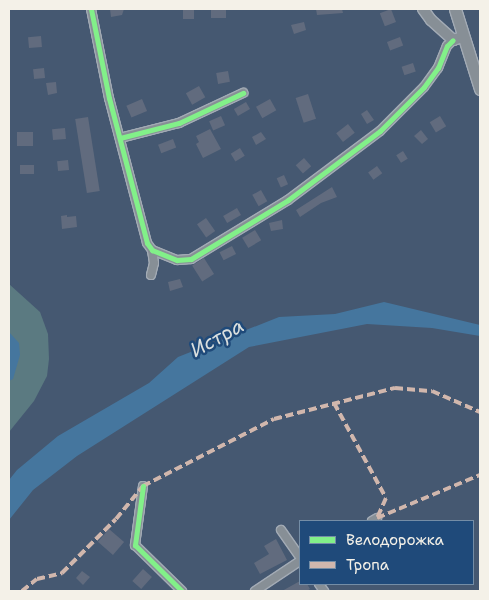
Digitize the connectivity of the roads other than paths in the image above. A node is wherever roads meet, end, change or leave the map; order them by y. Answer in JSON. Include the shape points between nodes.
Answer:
{"nodes":[{"id":1,"x":90,"y":9,"type":"edge"},
{"id":2,"x":423,"y":9,"type":"edge"},
{"id":3,"x":455,"y":9,"type":"edge"},
{"id":4,"x":458,"y":39,"type":"junction"},
{"id":5,"x":480,"y":89,"type":"edge"},
{"id":6,"x":244,"y":93,"type":"dead end"},
{"id":7,"x":120,"y":138,"type":"junction"},
{"id":8,"x":152,"y":250,"type":"junction"},
{"id":9,"x":151,"y":275,"type":"dead end"},
{"id":10,"x":143,"y":486,"type":"dead end"},
{"id":11,"x":281,"y":530,"type":"dead end"},
{"id":12,"x":299,"y":556,"type":"edge"},
{"id":13,"x":299,"y":562,"type":"edge"},
{"id":14,"x":182,"y":591,"type":"edge"},
{"id":15,"x":255,"y":591,"type":"edge"}],
"edges":[{"from":1,"to":7,"type":"street"},
{"from":2,"to":4,"type":"street","via":[[431,20]]},
{"from":3,"to":4,"type":"main road"},
{"from":4,"to":5,"type":"main road"},
{"from":4,"to":8,"type":"street","via":[[447,46],[438,68],[409,103],[380,131],[288,200],[191,259],[177,260]]},
{"from":6,"to":7,"type":"street","via":[[179,123]]},
{"from":7,"to":8,"type":"street","via":[[142,227]]},
{"from":8,"to":9,"type":"street","via":[[154,263]]},
{"from":10,"to":14,"type":"street","via":[[135,544]]},
{"from":11,"to":12,"type":"street"},
{"from":13,"to":15,"type":"street"}]}
